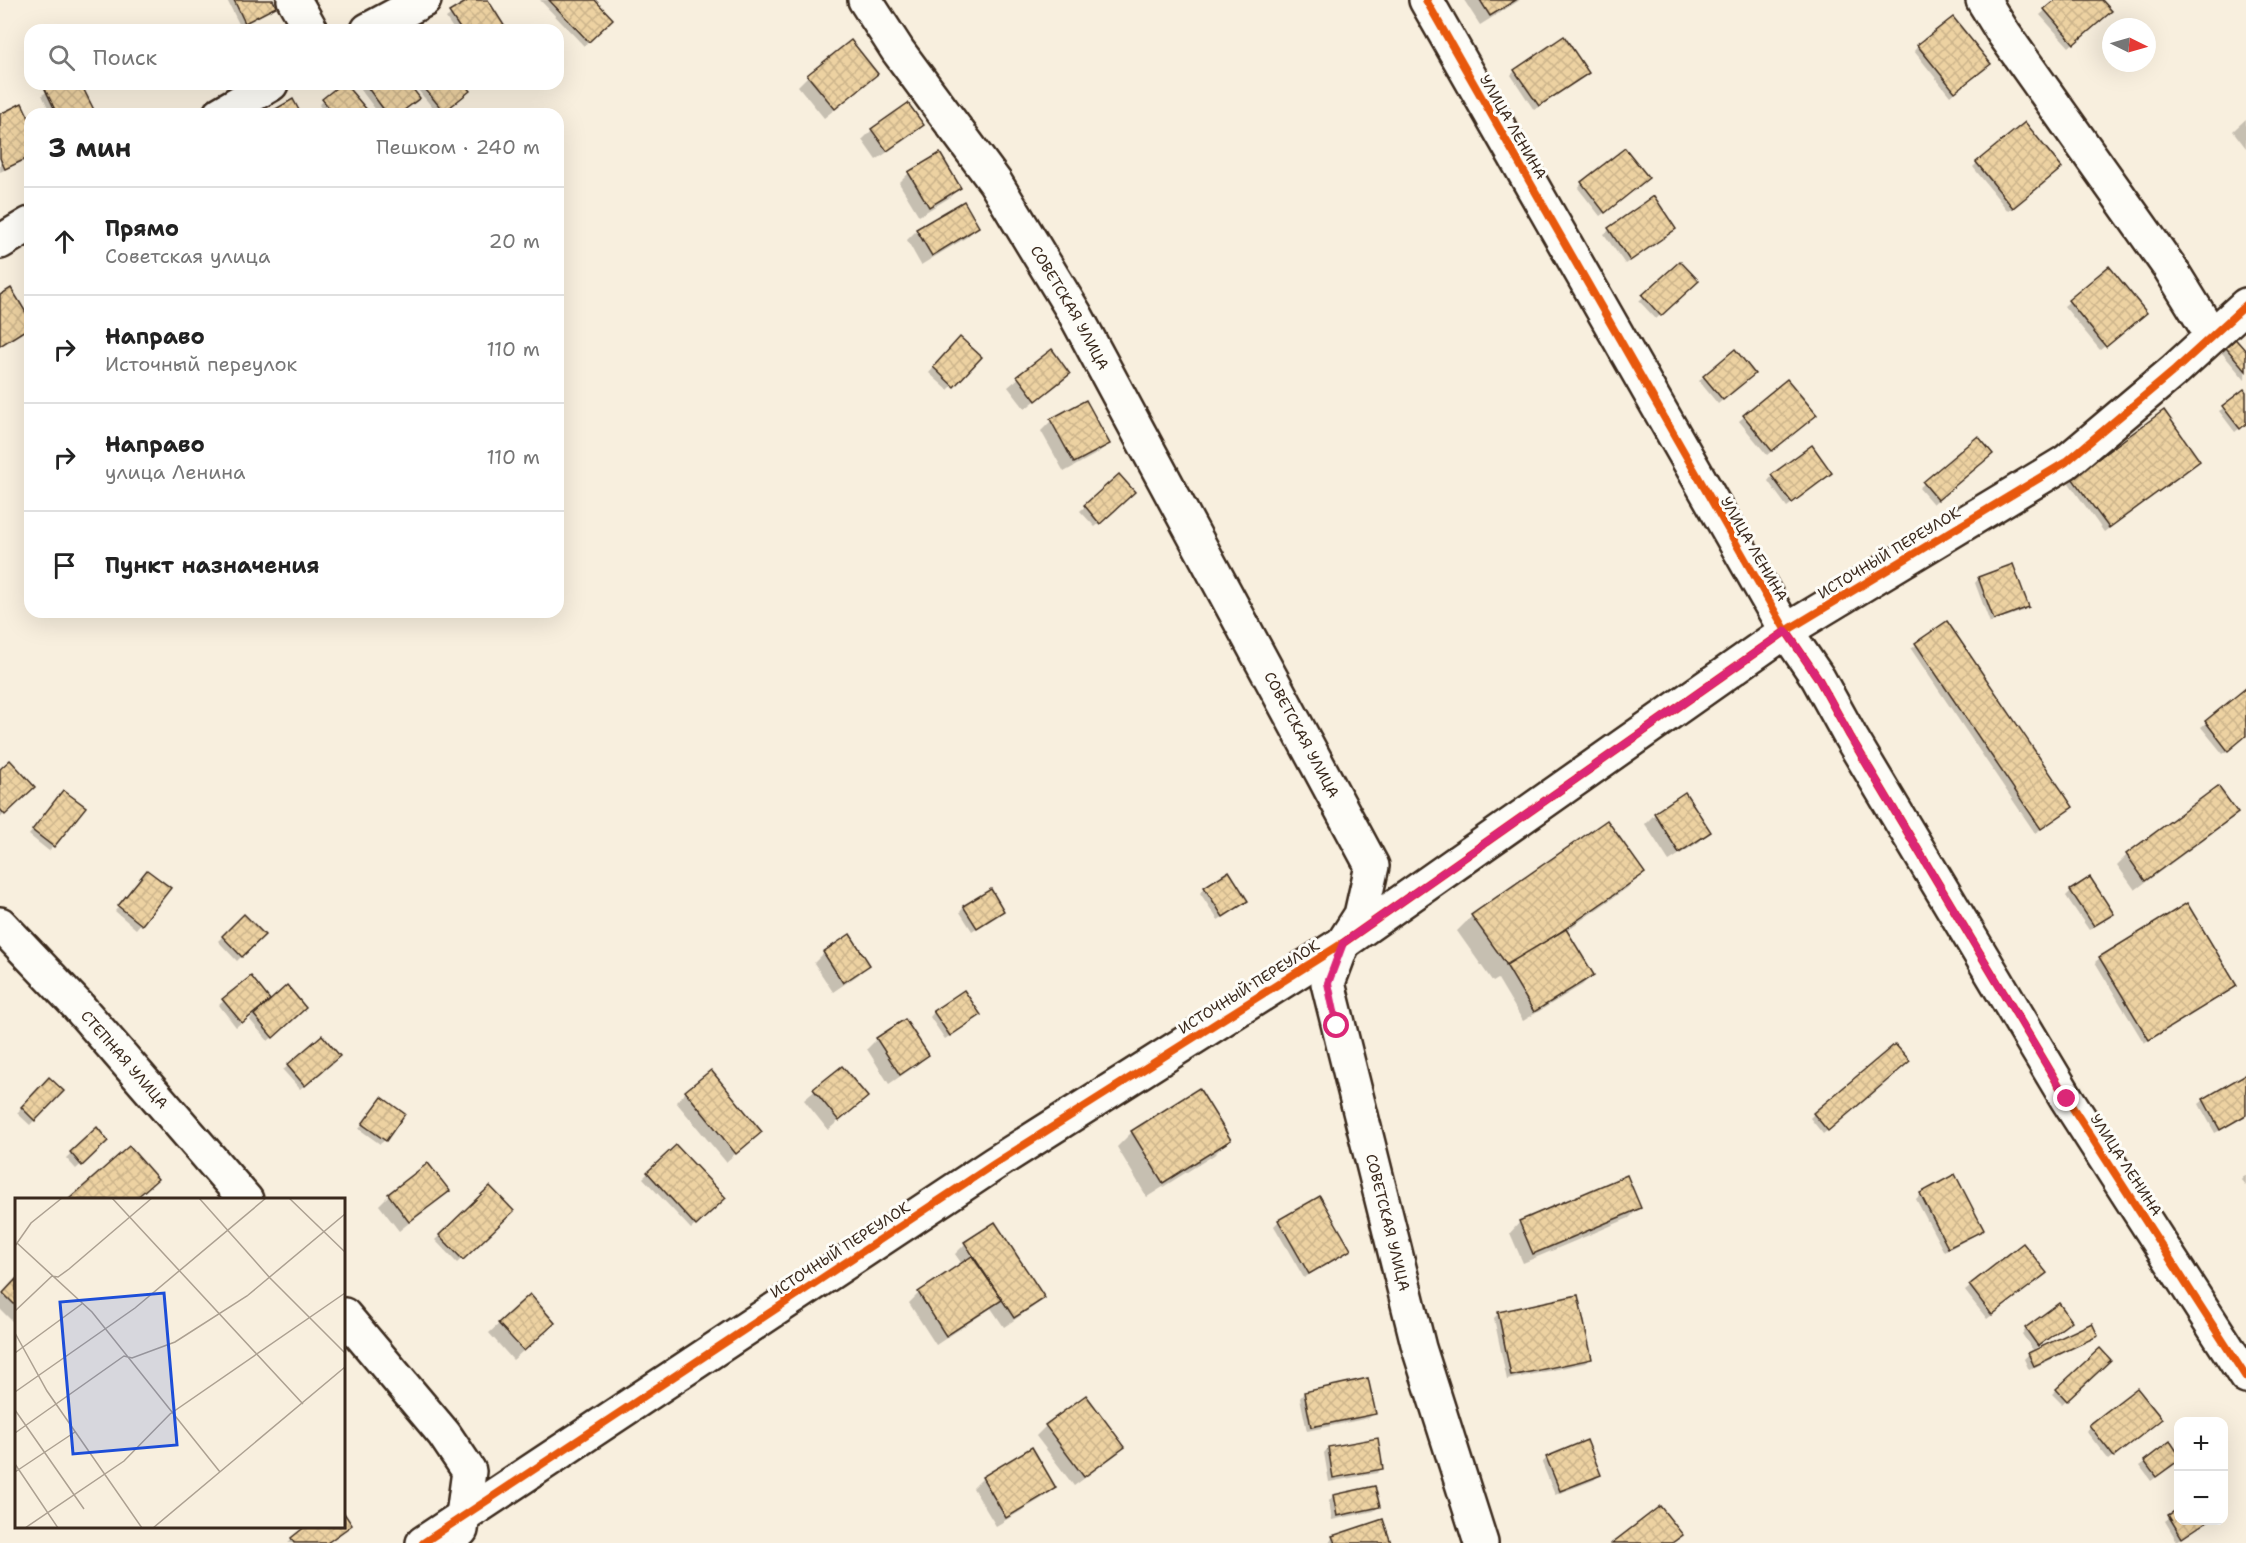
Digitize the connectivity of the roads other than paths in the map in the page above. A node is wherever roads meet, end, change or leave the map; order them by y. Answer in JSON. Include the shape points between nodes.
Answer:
{"nodes":[{"id":1,"x":294,"y":0,"type":"edge"},
{"id":2,"x":424,"y":0,"type":"edge"},
{"id":3,"x":865,"y":0,"type":"edge"},
{"id":4,"x":1426,"y":0,"type":"edge"},
{"id":5,"x":1983,"y":0,"type":"edge"},
{"id":6,"x":308,"y":24,"type":"edge"},
{"id":7,"x":379,"y":24,"type":"edge"},
{"id":8,"x":261,"y":90,"type":"edge"},
{"id":9,"x":230,"y":108,"type":"edge"},
{"id":10,"x":24,"y":228,"type":"edge"},
{"id":11,"x":0,"y":242,"type":"edge"},
{"id":12,"x":2246,"y":305,"type":"edge"},
{"id":13,"x":2212,"y":336,"type":"junction"},
{"id":14,"x":1786,"y":631,"type":"junction"},
{"id":15,"x":0,"y":924,"type":"edge"},
{"id":16,"x":1343,"y":943,"type":"junction"},
{"id":17,"x":244,"y":1198,"type":"edge"},
{"id":18,"x":345,"y":1316,"type":"edge"},
{"id":19,"x":2246,"y":1377,"type":"edge"},
{"id":20,"x":462,"y":1529,"type":"edge"},
{"id":21,"x":423,"y":1543,"type":"edge"},
{"id":22,"x":1481,"y":1543,"type":"edge"}],
"edges":[{"from":1,"to":6,"type":"street"},
{"from":2,"to":7,"type":"street"},
{"from":3,"to":16,"type":"street","name":"СОВЕТСКАЯ УЛИЦА","via":[[995,182],[1075,314],[1372,866],[1361,915]]},
{"from":4,"to":14,"type":"street","name":"УЛИЦА ЛЕНИНА"},
{"from":5,"to":13,"type":"street","via":[[2170,268]]},
{"from":8,"to":9,"type":"street"},
{"from":10,"to":11,"type":"street"},
{"from":12,"to":13,"type":"street","name":"ИСТОЧНЫЙ ПЕРЕУЛОК"},
{"from":13,"to":14,"type":"street","name":"ИСТОЧНЫЙ ПЕРЕУЛОК","via":[[2066,462]]},
{"from":14,"to":16,"type":"street","name":"ИСТОЧНЫЙ ПЕРЕУЛОК"},
{"from":14,"to":19,"type":"street","name":"УЛИЦА ЛЕНИНА","via":[[1818,678],[2067,1099]]},
{"from":15,"to":17,"type":"street","name":"СТЕПНАЯ УЛИЦА","via":[[77,1005]]},
{"from":16,"to":20,"type":"street","name":"ИСТОЧНЫЙ ПЕРЕУЛОК","via":[[1004,1158]]},
{"from":16,"to":22,"type":"street","name":"СОВЕТСКАЯ УЛИЦА","via":[[1328,983],[1337,1026],[1419,1347]]},
{"from":18,"to":20,"type":"street","via":[[444,1434],[469,1471]]},
{"from":20,"to":21,"type":"street","name":"ИСТОЧНЫЙ ПЕРЕУЛОК"}]}
